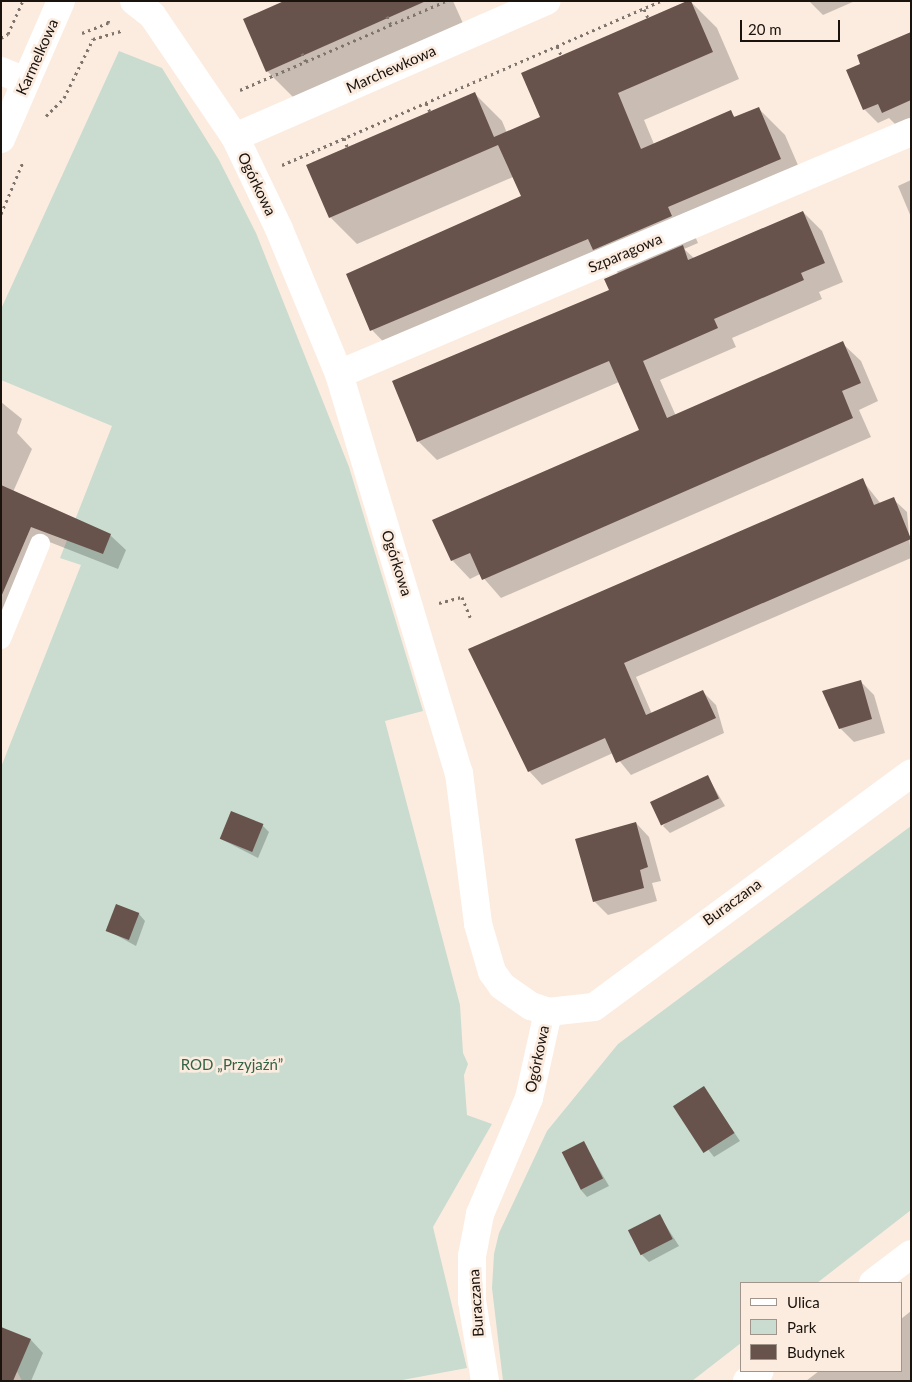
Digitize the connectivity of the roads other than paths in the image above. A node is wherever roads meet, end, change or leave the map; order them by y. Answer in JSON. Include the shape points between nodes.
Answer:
{"nodes":[{"id":1,"x":62,"y":1,"type":"edge"},
{"id":2,"x":547,"y":1,"type":"edge"},
{"id":3,"x":137,"y":3,"type":"edge"},
{"id":4,"x":14,"y":76,"type":"edge"},
{"id":5,"x":911,"y":132,"type":"edge"},
{"id":6,"x":235,"y":137,"type":"junction"},
{"id":7,"x":1,"y":139,"type":"edge"},
{"id":8,"x":339,"y":374,"type":"junction"},
{"id":9,"x":40,"y":544,"type":"dead end"},
{"id":10,"x":1,"y":639,"type":"edge"},
{"id":11,"x":911,"y":773,"type":"edge"},
{"id":12,"x":548,"y":1012,"type":"junction"},
{"id":13,"x":514,"y":1142,"type":"joint"},
{"id":14,"x":911,"y":1254,"type":"edge"},
{"id":15,"x":873,"y":1282,"type":"edge"},
{"id":16,"x":759,"y":1372,"type":"edge"},
{"id":17,"x":485,"y":1381,"type":"edge"},
{"id":18,"x":747,"y":1381,"type":"edge"}],
"edges":[{"from":1,"to":4,"type":"street","name":"Karmelkowa"},
{"from":2,"to":6,"type":"street","name":"Marchewkowa"},
{"from":3,"to":6,"type":"street","name":"Ogórkowa","via":[[152,15]]},
{"from":4,"to":7,"type":"street","name":"Karmelkowa"},
{"from":5,"to":8,"type":"street","name":"Szparagowa"},
{"from":6,"to":8,"type":"street","name":"Ogórkowa","via":[[279,229]]},
{"from":8,"to":12,"type":"street","name":"Ogórkowa","via":[[459,772],[484,952],[502,986],[531,1006]]},
{"from":9,"to":10,"type":"lane"},
{"from":11,"to":12,"type":"street","name":"Buraczana","via":[[696,927],[608,999],[579,1011]]},
{"from":12,"to":13,"type":"street","name":"Ogórkowa","via":[[529,1098]]},
{"from":13,"to":17,"type":"street","name":"Buraczana","via":[[480,1214],[472,1256],[472,1301]]},
{"from":14,"to":15,"type":"street"},
{"from":16,"to":18,"type":"street"}]}
